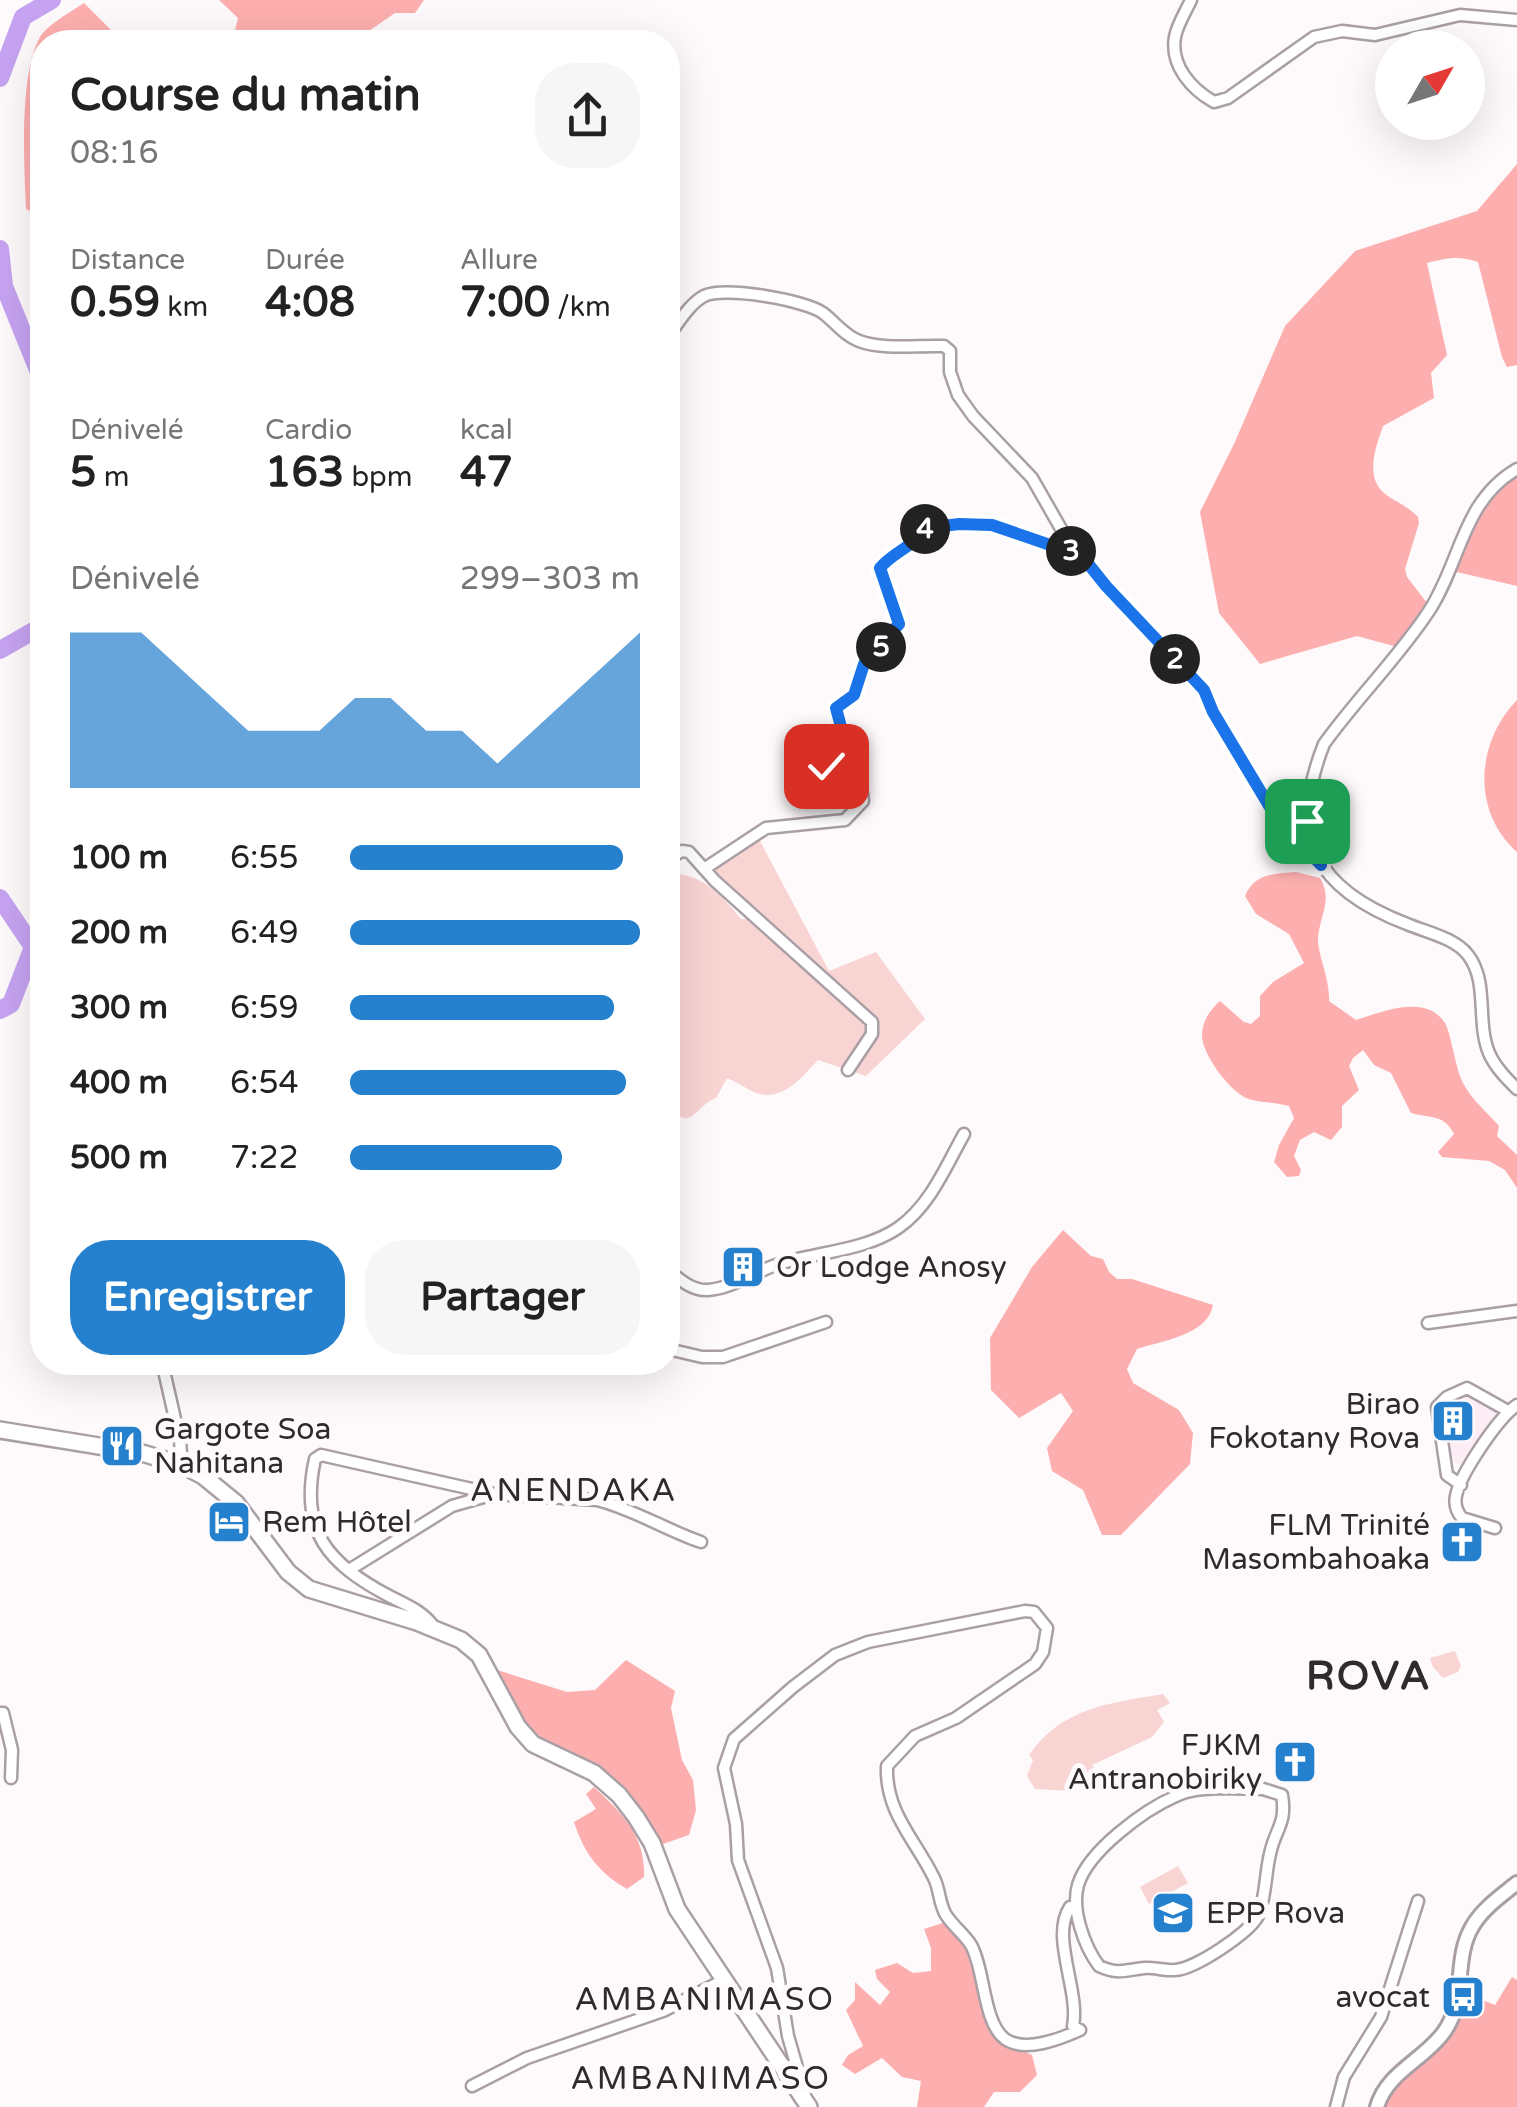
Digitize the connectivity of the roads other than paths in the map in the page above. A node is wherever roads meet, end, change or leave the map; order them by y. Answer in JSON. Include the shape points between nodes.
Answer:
{"nodes":[{"id":1,"x":1191,"y":0,"type":"edge"},
{"id":2,"x":1517,"y":20,"type":"edge"},
{"id":3,"x":680,"y":321,"type":"edge"},
{"id":4,"x":1517,"y":470,"type":"edge"},
{"id":5,"x":1082,"y":556,"type":"junction"},
{"id":6,"x":680,"y":852,"type":"edge"},
{"id":7,"x":1321,"y":865,"type":"junction"},
{"id":8,"x":704,"y":869,"type":"junction"},
{"id":9,"x":848,"y":1070,"type":"dead end"},
{"id":10,"x":1517,"y":1088,"type":"edge"},
{"id":11,"x":964,"y":1134,"type":"dead end"},
{"id":12,"x":680,"y":1280,"type":"edge"},
{"id":13,"x":1517,"y":1311,"type":"edge"},
{"id":14,"x":826,"y":1322,"type":"dead end"},
{"id":15,"x":1428,"y":1324,"type":"dead end"},
{"id":16,"x":680,"y":1352,"type":"edge"},
{"id":17,"x":165,"y":1375,"type":"edge"},
{"id":18,"x":1513,"y":1408,"type":"edge"},
{"id":19,"x":0,"y":1430,"type":"edge"},
{"id":20,"x":182,"y":1466,"type":"junction"},
{"id":21,"x":1461,"y":1485,"type":"junction"},
{"id":22,"x":494,"y":1494,"type":"junction"},
{"id":23,"x":1495,"y":1528,"type":"dead end"},
{"id":24,"x":701,"y":1542,"type":"dead end"},
{"id":25,"x":349,"y":1570,"type":"junction"},
{"id":26,"x":434,"y":1628,"type":"junction"},
{"id":27,"x":0,"y":1713,"type":"edge"},
{"id":28,"x":11,"y":1778,"type":"dead end"},
{"id":29,"x":1517,"y":1883,"type":"edge"},
{"id":30,"x":1418,"y":1901,"type":"dead end"},
{"id":31,"x":1076,"y":1908,"type":"junction"},
{"id":32,"x":724,"y":1980,"type":"junction"},
{"id":33,"x":472,"y":2086,"type":"dead end"},
{"id":34,"x":808,"y":2106,"type":"edge"},
{"id":35,"x":1336,"y":2107,"type":"edge"},
{"id":36,"x":1377,"y":2107,"type":"edge"}],
"edges":[{"from":1,"to":2,"type":"street","via":[[1175,36],[1178,63],[1193,88],[1214,102],[1314,37],[1342,31],[1375,36],[1460,15]]},
{"from":3,"to":5,"type":"street","via":[[704,296],[717,293],[793,300],[822,311],[864,343],[944,346],[958,394],[1032,478]]},
{"from":4,"to":7,"type":"street","via":[[1491,488],[1469,520],[1431,608],[1324,744],[1307,821]]},
{"from":5,"to":7,"type":"street","via":[[1204,690],[1274,814]]},
{"from":5,"to":8,"type":"street","via":[[992,525],[959,524],[926,528],[887,559],[880,568],[899,624],[864,664],[854,695],[836,708],[844,738],[826,766],[853,772],[863,801],[845,820],[766,828]]},
{"from":6,"to":8,"type":"street","via":[[690,852]]},
{"from":7,"to":10,"type":"street","via":[[1359,902],[1449,940],[1468,955],[1480,983],[1489,1053]]},
{"from":8,"to":9,"type":"street","via":[[872,1022],[872,1034]]},
{"from":11,"to":12,"type":"street","via":[[925,1201],[881,1237],[705,1291]]},
{"from":13,"to":15,"type":"street"},
{"from":14,"to":16,"type":"street","via":[[723,1357]]},
{"from":17,"to":20,"type":"street"},
{"from":18,"to":21,"type":"street"},
{"from":18,"to":21,"type":"street","via":[[1467,1388],[1437,1407],[1448,1475]]},
{"from":19,"to":20,"type":"main road"},
{"from":20,"to":26,"type":"main road","via":[[236,1503],[288,1572],[309,1589]]},
{"from":21,"to":23,"type":"street","via":[[1455,1497],[1462,1518]]},
{"from":22,"to":24,"type":"street","via":[[597,1500]]},
{"from":22,"to":25,"type":"street","via":[[452,1506]]},
{"from":22,"to":25,"type":"street","via":[[321,1455],[312,1471],[312,1521],[329,1554]]},
{"from":25,"to":26,"type":"street","via":[[423,1614]]},
{"from":26,"to":32,"type":"main road","via":[[478,1655],[533,1744],[594,1773],[619,1795],[652,1842],[677,1908]]},
{"from":27,"to":28,"type":"street","via":[[12,1750]]},
{"from":29,"to":36,"type":"street","via":[[1473,1923],[1458,2003],[1446,2029],[1390,2082]]},
{"from":30,"to":35,"type":"street","via":[[1381,2016],[1344,2077]]},
{"from":31,"to":31,"type":"street","via":[[1078,1882],[1102,1850],[1178,1795],[1222,1788],[1282,1796],[1283,1825],[1271,1849],[1258,1915],[1246,1932],[1189,1967],[1126,1974],[1099,1966]]},
{"from":31,"to":34,"type":"street","via":[[1066,1912],[1063,1941],[1073,2026],[1080,2030],[1044,2042],[1008,2041],[994,2025],[972,1946],[947,1916],[888,1792],[887,1766],[915,1736],[956,1718],[1035,1664],[1048,1638],[1042,1618],[1024,1610],[868,1642],[835,1655],[734,1739],[724,1768],[738,1860],[777,1968]]},
{"from":32,"to":33,"type":"street"},
{"from":32,"to":34,"type":"main road"}]}
